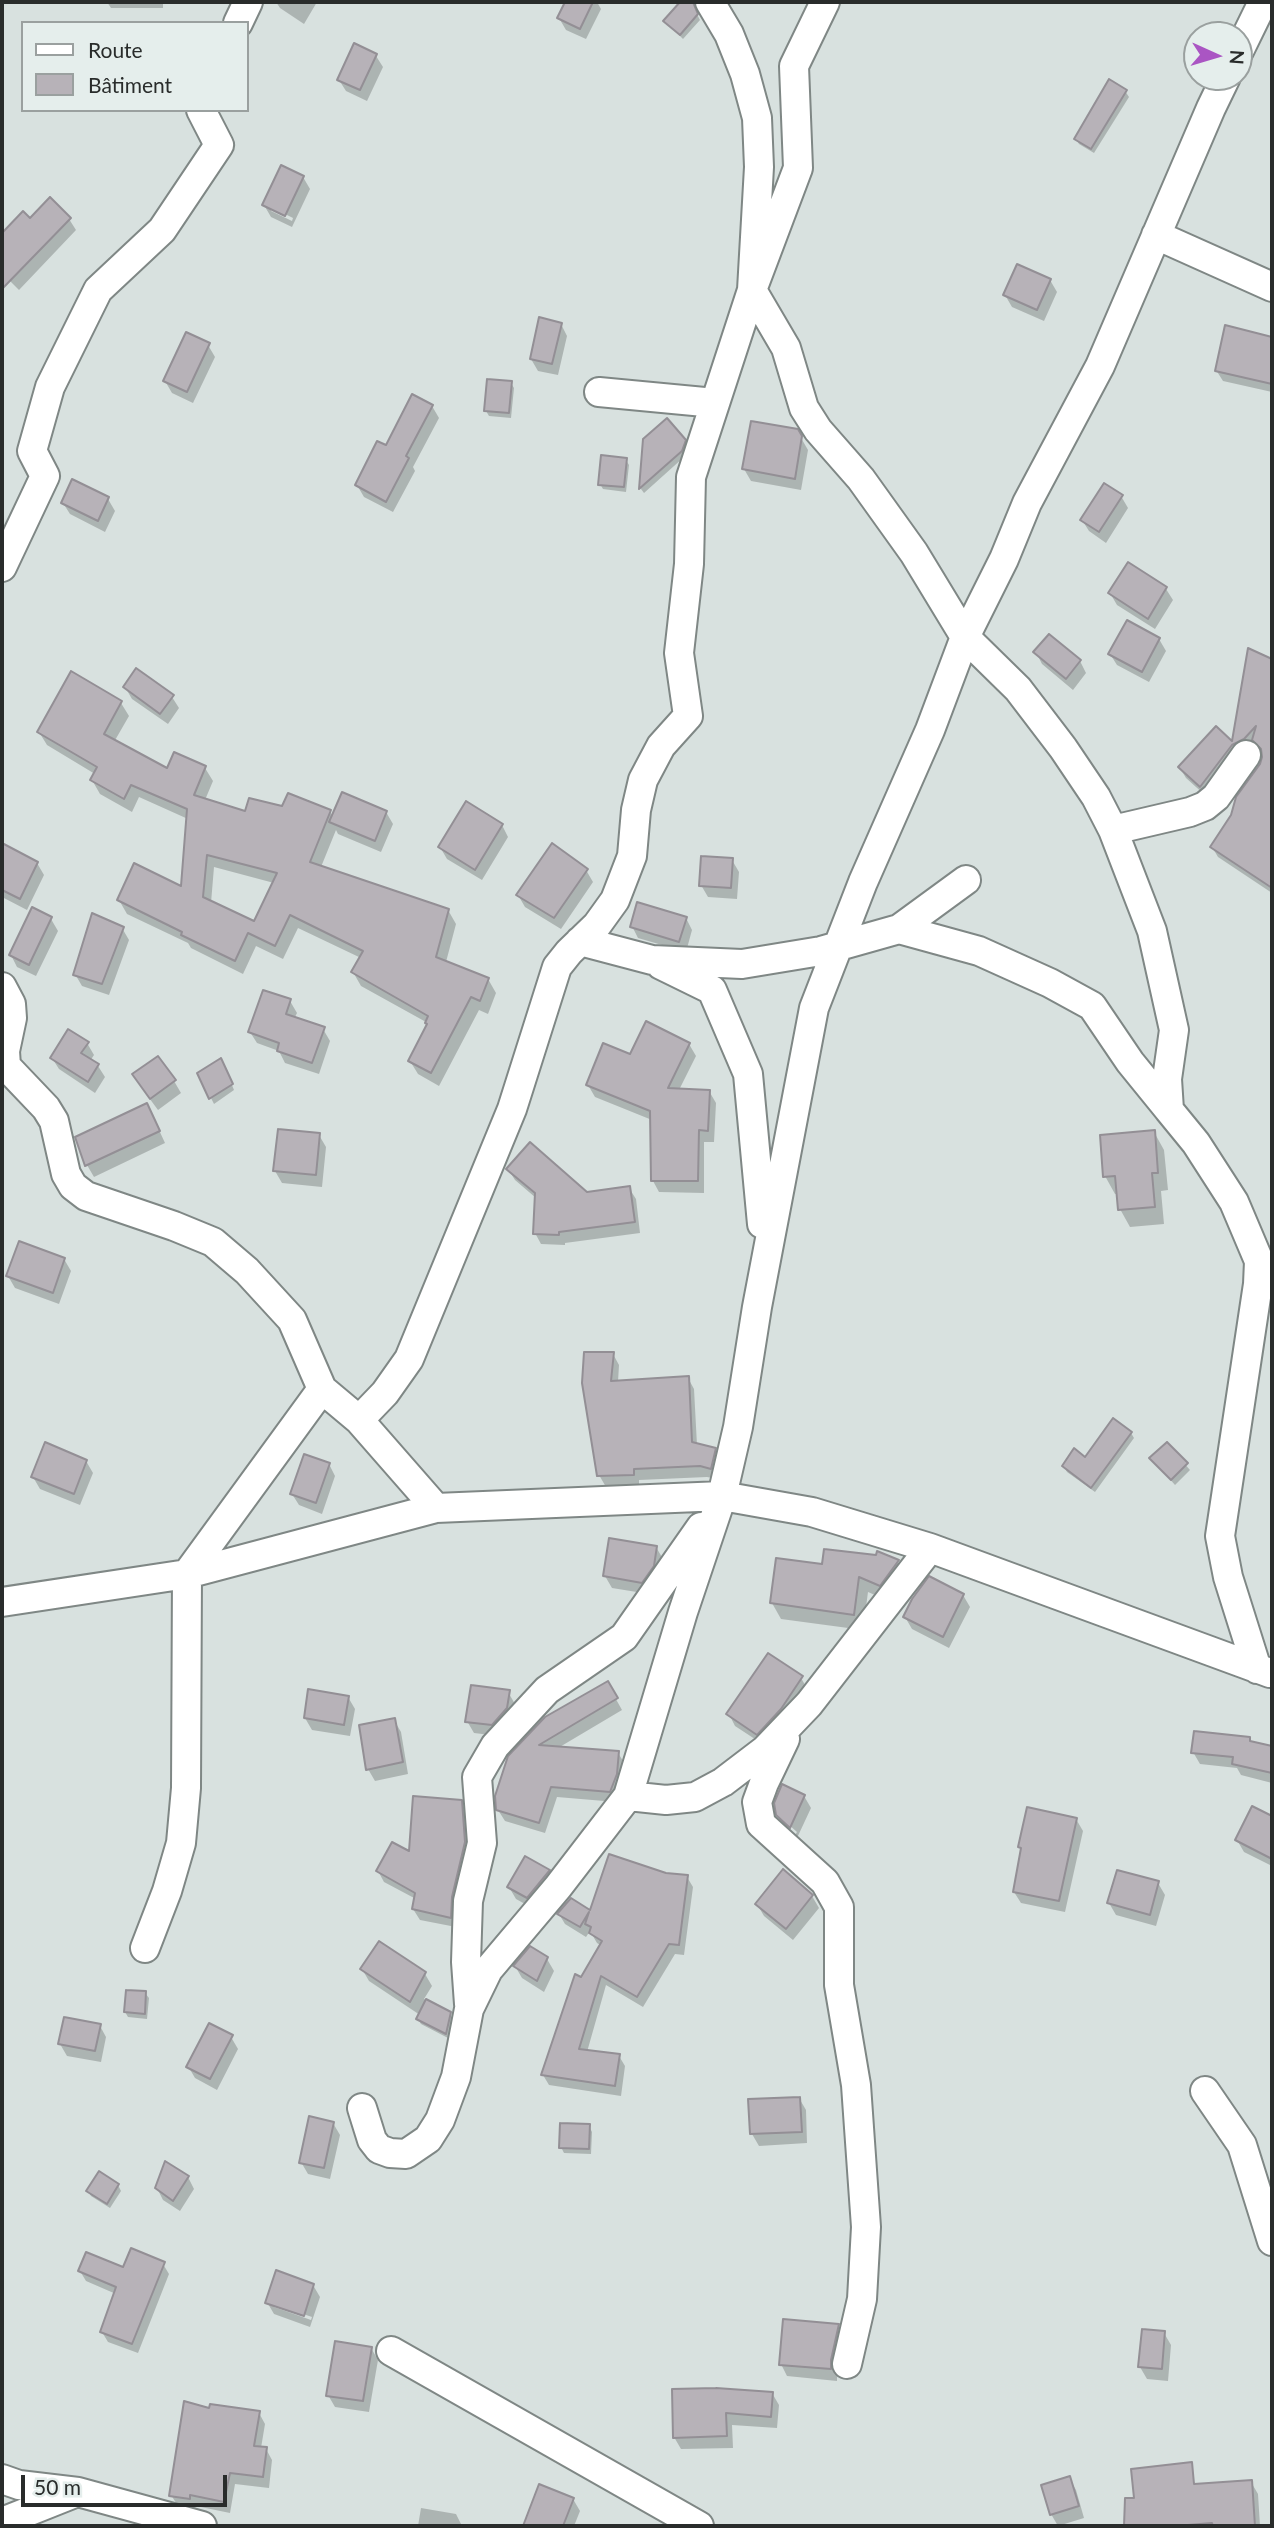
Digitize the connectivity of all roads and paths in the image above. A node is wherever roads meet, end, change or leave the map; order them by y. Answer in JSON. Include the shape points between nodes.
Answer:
{"nodes":[{"id":1,"x":248,"y":2,"type":"edge"},
{"id":2,"x":710,"y":2,"type":"edge"},
{"id":3,"x":825,"y":2,"type":"edge"},
{"id":4,"x":1263,"y":2,"type":"edge"},
{"id":5,"x":239,"y":21,"type":"edge"},
{"id":6,"x":1253,"y":22,"type":"edge"},
{"id":7,"x":1220,"y":91,"type":"edge"},
{"id":8,"x":202,"y":112,"type":"edge"},
{"id":9,"x":1156,"y":235,"type":"junction"},
{"id":10,"x":1272,"y":286,"type":"edge"},
{"id":11,"x":752,"y":290,"type":"junction"},
{"id":12,"x":599,"y":392,"type":"dead end"},
{"id":13,"x":715,"y":403,"type":"junction"},
{"id":14,"x":2,"y":567,"type":"edge"},
{"id":15,"x":965,"y":637,"type":"junction"},
{"id":16,"x":1246,"y":755,"type":"dead end"},
{"id":17,"x":1113,"y":830,"type":"junction"},
{"id":18,"x":966,"y":880,"type":"dead end"},
{"id":19,"x":899,"y":929,"type":"junction"},
{"id":20,"x":580,"y":942,"type":"junction"},
{"id":21,"x":838,"y":946,"type":"junction"},
{"id":22,"x":652,"y":960,"type":"junction"},
{"id":23,"x":2,"y":988,"type":"edge"},
{"id":24,"x":1169,"y":1110,"type":"junction"},
{"id":25,"x":765,"y":1269,"type":"junction"},
{"id":26,"x":1265,"y":1280,"type":"edge"},
{"id":27,"x":322,"y":1389,"type":"junction"},
{"id":28,"x":359,"y":1420,"type":"junction"},
{"id":29,"x":722,"y":1496,"type":"junction"},
{"id":30,"x":436,"y":1508,"type":"junction"},
{"id":31,"x":930,"y":1548,"type":"junction"},
{"id":32,"x":187,"y":1574,"type":"junction"},
{"id":33,"x":2,"y":1602,"type":"edge"},
{"id":34,"x":1265,"y":1672,"type":"edge"},
{"id":35,"x":794,"y":1720,"type":"junction"},
{"id":36,"x":628,"y":1797,"type":"junction"},
{"id":37,"x":145,"y":1948,"type":"dead end"},
{"id":38,"x":470,"y":2009,"type":"junction"},
{"id":39,"x":1205,"y":2091,"type":"dead end"},
{"id":40,"x":362,"y":2108,"type":"dead end"},
{"id":41,"x":1272,"y":2241,"type":"edge"},
{"id":42,"x":391,"y":2351,"type":"dead end"},
{"id":43,"x":848,"y":2364,"type":"dead end"},
{"id":44,"x":2,"y":2479,"type":"edge"},
{"id":45,"x":78,"y":2492,"type":"junction"},
{"id":46,"x":2,"y":2522,"type":"edge"},
{"id":47,"x":202,"y":2526,"type":"edge"},
{"id":48,"x":699,"y":2526,"type":"edge"}],
"edges":[{"from":1,"to":5,"type":"street"},
{"from":2,"to":11,"type":"street","via":[[729,34],[757,118]]},
{"from":3,"to":11,"type":"street","via":[[794,66],[798,168]]},
{"from":4,"to":6,"type":"street"},
{"from":7,"to":9,"type":"street"},
{"from":8,"to":14,"type":"street","via":[[219,145],[162,230],[98,290],[50,387],[32,451],[45,476]]},
{"from":9,"to":10,"type":"street"},
{"from":9,"to":15,"type":"street","via":[[1100,366],[1027,503]]},
{"from":11,"to":13,"type":"street"},
{"from":11,"to":15,"type":"street","via":[[786,348],[804,408],[906,542]]},
{"from":12,"to":13,"type":"street"},
{"from":13,"to":20,"type":"street","via":[[691,477],[690,564],[679,653],[688,716],[661,746],[643,780],[632,856],[615,900]]},
{"from":15,"to":17,"type":"street","via":[[1018,688],[1096,797]]},
{"from":15,"to":21,"type":"street"},
{"from":16,"to":17,"type":"street","via":[[1205,806]]},
{"from":17,"to":24,"type":"street","via":[[1152,931],[1174,1030],[1167,1079]]},
{"from":18,"to":19,"type":"street"},
{"from":19,"to":21,"type":"street"},
{"from":19,"to":24,"type":"street","via":[[979,951],[1093,1006]]},
{"from":20,"to":22,"type":"street"},
{"from":20,"to":28,"type":"street","via":[[557,967],[512,1109],[409,1359],[386,1393]]},
{"from":21,"to":22,"type":"street","via":[[742,964]]},
{"from":21,"to":25,"type":"street","via":[[814,1008]]},
{"from":22,"to":25,"type":"street","via":[[712,990],[748,1073]]},
{"from":23,"to":27,"type":"street","via":[[12,1018],[6,1066],[54,1121],[73,1186],[86,1196],[213,1242],[292,1320]]},
{"from":24,"to":26,"type":"street","via":[[1234,1202]]},
{"from":25,"to":29,"type":"street"},
{"from":26,"to":34,"type":"street","via":[[1220,1536],[1228,1577]]},
{"from":27,"to":28,"type":"street"},
{"from":27,"to":32,"type":"street"},
{"from":28,"to":30,"type":"street"},
{"from":29,"to":30,"type":"street"},
{"from":29,"to":31,"type":"street","via":[[812,1512]]},
{"from":29,"to":36,"type":"street"},
{"from":29,"to":38,"type":"street","via":[[624,1637],[547,1690],[495,1746],[477,1777],[482,1843],[468,1901]]},
{"from":30,"to":32,"type":"street"},
{"from":31,"to":34,"type":"street"},
{"from":31,"to":35,"type":"street"},
{"from":32,"to":33,"type":"street"},
{"from":32,"to":37,"type":"street","via":[[186,1787],[181,1843]]},
{"from":35,"to":36,"type":"street","via":[[765,1750],[695,1797],[666,1801]]},
{"from":35,"to":43,"type":"street","via":[[757,1802],[761,1824],[825,1882],[839,1907],[839,1984],[856,2085],[866,2227],[862,2299]]},
{"from":36,"to":38,"type":"street","via":[[488,1970]]},
{"from":38,"to":40,"type":"street","via":[[457,2077],[428,2139],[406,2154],[379,2149]]},
{"from":39,"to":41,"type":"street","via":[[1242,2145]]},
{"from":42,"to":48,"type":"street"},
{"from":44,"to":45,"type":"street"},
{"from":45,"to":46,"type":"street"},
{"from":45,"to":47,"type":"street"}]}
